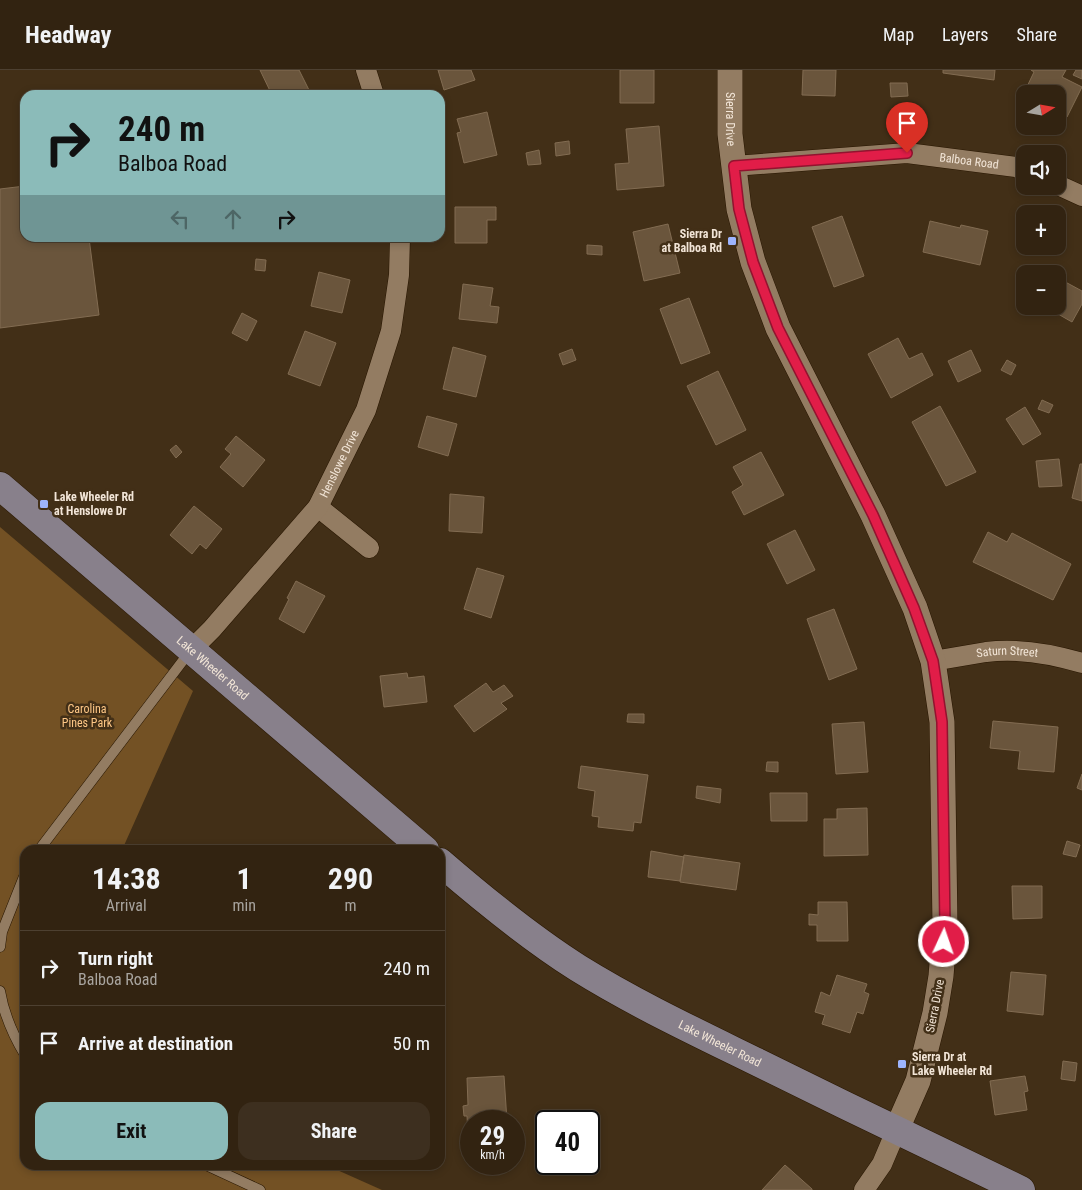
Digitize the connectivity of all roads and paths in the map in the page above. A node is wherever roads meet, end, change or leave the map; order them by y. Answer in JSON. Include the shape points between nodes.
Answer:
{"nodes":[{"id":1,"x":366,"y":70,"type":"edge"},
{"id":2,"x":730,"y":70,"type":"edge"},
{"id":3,"x":372,"y":90,"type":"edge"},
{"id":4,"x":734,"y":166,"type":"junction"},
{"id":5,"x":1016,"y":167,"type":"edge"},
{"id":6,"x":1066,"y":189,"type":"edge"},
{"id":7,"x":1082,"y":196,"type":"edge"},
{"id":8,"x":400,"y":242,"type":"edge"},
{"id":9,"x":0,"y":486,"type":"edge"},
{"id":10,"x":318,"y":507,"type":"junction"},
{"id":11,"x":370,"y":548,"type":"dead end"},
{"id":12,"x":192,"y":649,"type":"junction"},
{"id":13,"x":933,"y":661,"type":"junction"},
{"id":14,"x":1082,"y":663,"type":"edge"},
{"id":15,"x":43,"y":845,"type":"edge"},
{"id":16,"x":419,"y":845,"type":"edge"},
{"id":17,"x":445,"y":866,"type":"edge"},
{"id":18,"x":20,"y":887,"type":"edge"},
{"id":19,"x":0,"y":947,"type":"edge"},
{"id":20,"x":0,"y":991,"type":"edge"},
{"id":21,"x":20,"y":1047,"type":"edge"},
{"id":22,"x":896,"y":1131,"type":"junction"},
{"id":23,"x":217,"y":1170,"type":"edge"},
{"id":24,"x":260,"y":1190,"type":"edge"},
{"id":25,"x":864,"y":1190,"type":"edge"},
{"id":26,"x":1021,"y":1190,"type":"edge"}],
"edges":[{"from":1,"to":3,"type":"street"},
{"from":2,"to":4,"type":"street","name":"Sierra Drive","via":[[730,134]]},
{"from":4,"to":5,"type":"street","name":"Balboa Road","via":[[907,153]]},
{"from":4,"to":13,"type":"street","name":"Sierra Drive","via":[[739,209],[753,262],[778,328],[873,515],[914,608]]},
{"from":6,"to":7,"type":"street"},
{"from":8,"to":10,"type":"street","name":"Henslowe Drive","via":[[391,331],[366,410]]},
{"from":9,"to":12,"type":"main road","name":"Lake Wheeler Road"},
{"from":10,"to":11,"type":"street"},
{"from":10,"to":12,"type":"street","name":"Henslowe Drive"},
{"from":12,"to":15,"type":"lane"},
{"from":12,"to":16,"type":"main road","name":"Lake Wheeler Road"},
{"from":13,"to":14,"type":"street","name":"Saturn Street","via":[[988,652],[1018,652],[1058,656]]},
{"from":13,"to":22,"type":"street","name":"Sierra Drive","via":[[942,722],[945,926],[935,1013],[918,1081]]},
{"from":17,"to":22,"type":"main road","name":"Lake Wheeler Road","via":[[536,939],[644,1006]]},
{"from":18,"to":19,"type":"lane","via":[[2,932]]},
{"from":20,"to":21,"type":"lane","via":[[11,1032]]},
{"from":22,"to":25,"type":"street","name":"Sierra Drive","via":[[882,1164]]},
{"from":22,"to":26,"type":"main road","name":"Lake Wheeler Road"},
{"from":23,"to":24,"type":"lane"}]}
